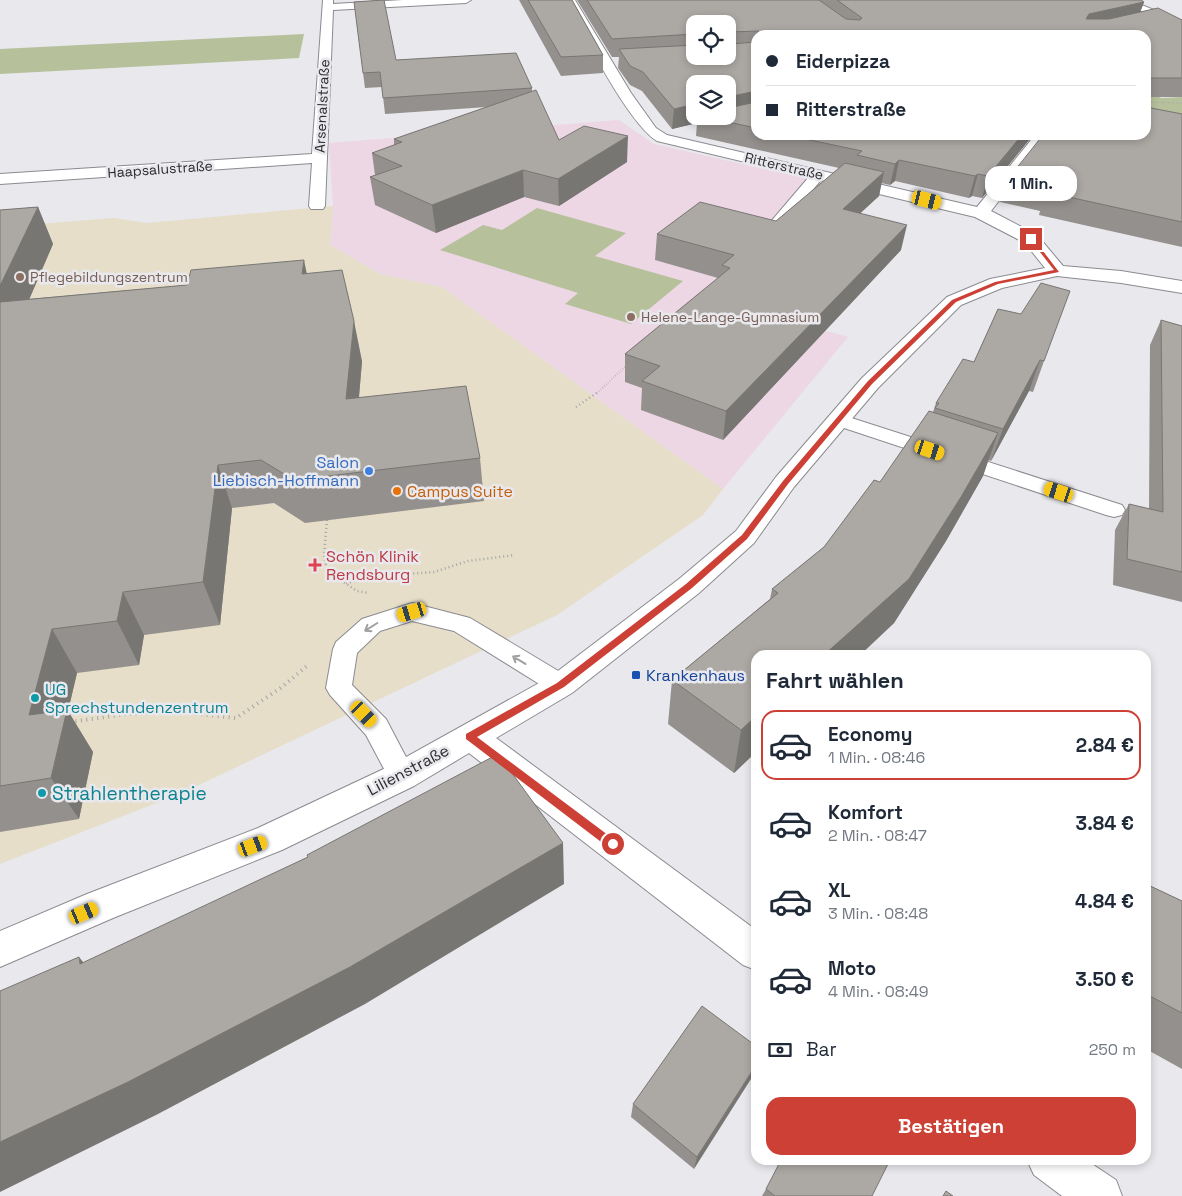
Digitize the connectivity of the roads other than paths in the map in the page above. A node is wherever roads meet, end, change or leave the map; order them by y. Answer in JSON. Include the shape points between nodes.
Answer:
{"nodes":[{"id":1,"x":466,"y":0,"type":"edge"},
{"id":2,"x":570,"y":0,"type":"edge"},
{"id":3,"x":1120,"y":0,"type":"edge"},
{"id":4,"x":328,"y":3,"type":"edge"},
{"id":5,"x":343,"y":3,"type":"edge"},
{"id":6,"x":1161,"y":18,"type":"junction"},
{"id":7,"x":1143,"y":22,"type":"edge"},
{"id":8,"x":1182,"y":25,"type":"edge"},
{"id":9,"x":690,"y":131,"type":"edge"},
{"id":10,"x":662,"y":138,"type":"junction"},
{"id":11,"x":1038,"y":140,"type":"edge"},
{"id":12,"x":319,"y":158,"type":"junction"},
{"id":13,"x":819,"y":174,"type":"junction"},
{"id":14,"x":0,"y":179,"type":"edge"},
{"id":15,"x":317,"y":206,"type":"dead end"},
{"id":16,"x":981,"y":213,"type":"junction"},
{"id":17,"x":766,"y":237,"type":"edge"},
{"id":18,"x":1057,"y":271,"type":"junction"},
{"id":19,"x":1182,"y":287,"type":"edge"},
{"id":20,"x":839,"y":420,"type":"junction"},
{"id":21,"x":1114,"y":510,"type":"dead end"},
{"id":22,"x":561,"y":685,"type":"junction"},
{"id":23,"x":470,"y":736,"type":"junction"},
{"id":24,"x":402,"y":776,"type":"junction"},
{"id":25,"x":751,"y":948,"type":"edge"},
{"id":26,"x":0,"y":949,"type":"edge"},
{"id":27,"x":1056,"y":1165,"type":"edge"},
{"id":28,"x":1100,"y":1196,"type":"edge"}],
"edges":[{"from":1,"to":5,"type":"street","name":"Arsenalstraße"},
{"from":2,"to":10,"type":"street","via":[[613,62],[652,131]]},
{"from":3,"to":6,"type":"street"},
{"from":4,"to":5,"type":"street","name":"Arsenalstraße"},
{"from":4,"to":12,"type":"street","name":"Arsenalstraße"},
{"from":6,"to":7,"type":"street"},
{"from":6,"to":8,"type":"street"},
{"from":9,"to":10,"type":"street"},
{"from":10,"to":13,"type":"street","name":"Ritterstraße"},
{"from":11,"to":16,"type":"street"},
{"from":12,"to":14,"type":"street","name":"Haapsalustraße"},
{"from":12,"to":15,"type":"street","name":"Arsenalstraße"},
{"from":13,"to":16,"type":"street","name":"Ritterstraße"},
{"from":13,"to":17,"type":"lane"},
{"from":16,"to":18,"type":"street","name":"Ritterstraße","via":[[1031,239]]},
{"from":18,"to":19,"type":"street","via":[[1120,276]]},
{"from":18,"to":20,"type":"street","name":"Lilienstraße","via":[[997,283],[954,301],[870,383]]},
{"from":20,"to":21,"type":"lane"},
{"from":20,"to":22,"type":"street","name":"Lilienstraße","via":[[785,482],[744,537],[689,586]]},
{"from":22,"to":23,"type":"street","name":"Lilienstraße"},
{"from":22,"to":24,"type":"lane","one_way":true,"via":[[461,624],[412,612],[371,625],[345,649],[339,688],[376,727]]},
{"from":23,"to":24,"type":"street","name":"Lilienstraße"},
{"from":23,"to":25,"type":"street"},
{"from":24,"to":26,"type":"street","name":"Lilienstraße","via":[[270,840]]},
{"from":27,"to":28,"type":"street"}]}
